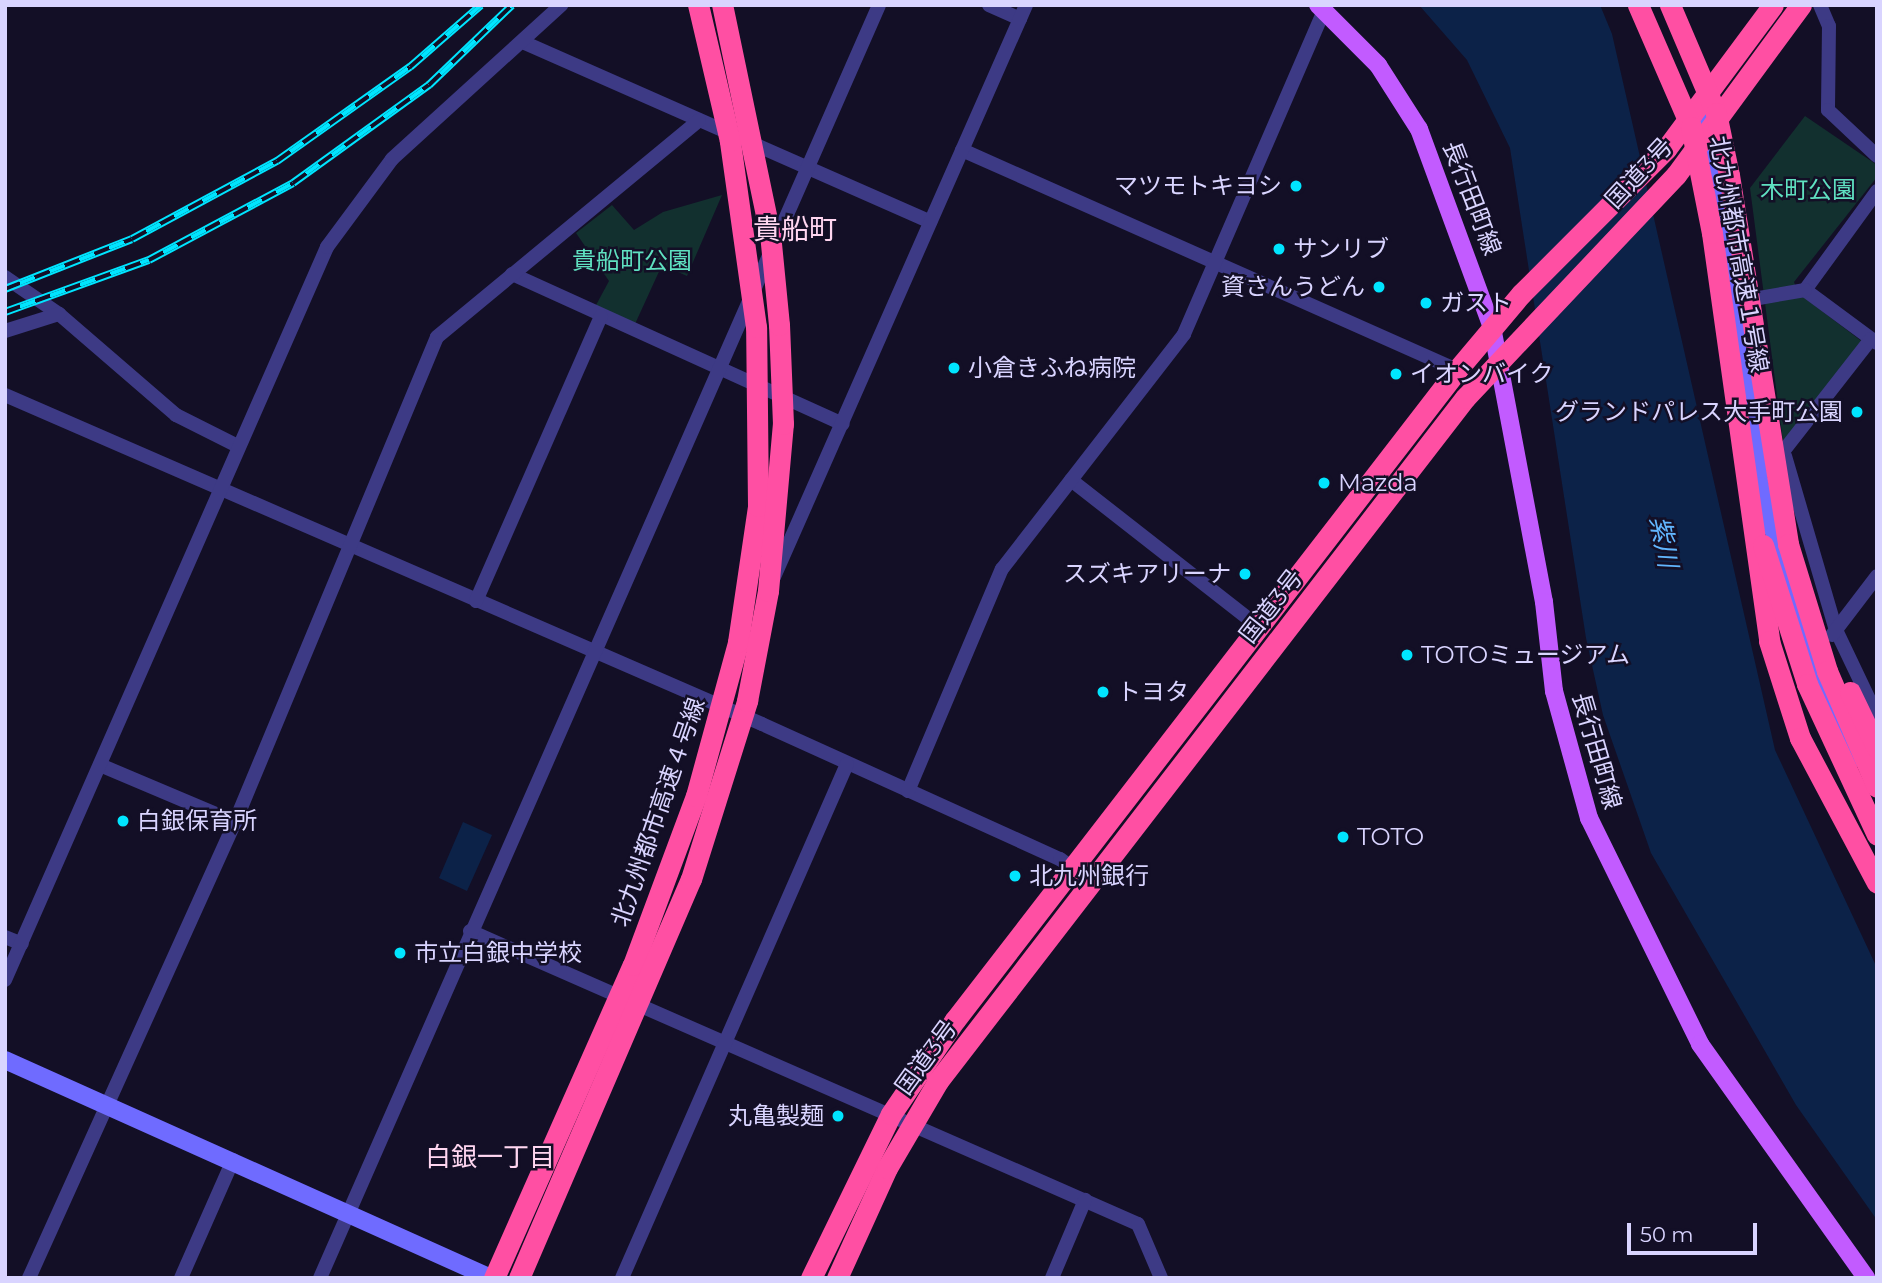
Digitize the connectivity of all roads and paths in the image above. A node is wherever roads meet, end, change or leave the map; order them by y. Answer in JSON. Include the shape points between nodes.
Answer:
{"nodes":[{"id":1,"x":561,"y":5,"type":"edge"},
{"id":2,"x":698,"y":5,"type":"edge"},
{"id":3,"x":722,"y":5,"type":"edge"},
{"id":4,"x":879,"y":5,"type":"edge"},
{"id":5,"x":989,"y":5,"type":"edge"},
{"id":6,"x":1638,"y":5,"type":"edge"},
{"id":7,"x":1670,"y":5,"type":"edge"},
{"id":8,"x":1773,"y":5,"type":"edge"},
{"id":9,"x":1801,"y":5,"type":"edge"},
{"id":10,"x":1820,"y":5,"type":"edge"},
{"id":11,"x":1321,"y":8,"type":"edge"},
{"id":12,"x":1023,"y":12,"type":"edge"},
{"id":13,"x":525,"y":43,"type":"junction"},
{"id":14,"x":1697,"y":111,"type":"junction"},
{"id":15,"x":699,"y":120,"type":"junction"},
{"id":16,"x":1707,"y":136,"type":"junction"},
{"id":17,"x":962,"y":150,"type":"junction"},
{"id":18,"x":1877,"y":156,"type":"edge"},
{"id":19,"x":808,"y":169,"type":"junction"},
{"id":20,"x":1877,"y":191,"type":"edge"},
{"id":21,"x":930,"y":222,"type":"junction"},
{"id":22,"x":1712,"y":233,"type":"junction"},
{"id":23,"x":1216,"y":263,"type":"junction"},
{"id":24,"x":512,"y":274,"type":"junction"},
{"id":25,"x":5,"y":277,"type":"edge"},
{"id":26,"x":1805,"y":290,"type":"junction"},
{"id":27,"x":1734,"y":302,"type":"junction"},
{"id":28,"x":59,"y":314,"type":"junction"},
{"id":29,"x":601,"y":316,"type":"junction"},
{"id":30,"x":1492,"y":327,"type":"junction"},
{"id":31,"x":5,"y":331,"type":"edge"},
{"id":32,"x":1874,"y":341,"type":"edge"},
{"id":33,"x":1498,"y":359,"type":"junction"},
{"id":34,"x":721,"y":370,"type":"junction"},
{"id":35,"x":1457,"y":370,"type":"junction"},
{"id":36,"x":5,"y":395,"type":"edge"},
{"id":37,"x":844,"y":424,"type":"junction"},
{"id":38,"x":238,"y":446,"type":"junction"},
{"id":39,"x":1785,"y":456,"type":"junction"},
{"id":40,"x":1757,"y":463,"type":"junction"},
{"id":41,"x":1071,"y":480,"type":"junction"},
{"id":42,"x":220,"y":489,"type":"junction"},
{"id":43,"x":1788,"y":544,"type":"junction"},
{"id":44,"x":348,"y":547,"type":"junction"},
{"id":45,"x":1877,"y":576,"type":"edge"},
{"id":46,"x":476,"y":601,"type":"junction"},
{"id":47,"x":1259,"y":627,"type":"junction"},
{"id":48,"x":1836,"y":630,"type":"junction"},
{"id":49,"x":597,"y":653,"type":"junction"},
{"id":50,"x":1812,"y":662,"type":"junction"},
{"id":51,"x":716,"y":706,"type":"junction"},
{"id":52,"x":1877,"y":716,"type":"edge"},
{"id":53,"x":1877,"y":748,"type":"edge"},
{"id":54,"x":847,"y":764,"type":"junction"},
{"id":55,"x":100,"y":765,"type":"junction"},
{"id":56,"x":1877,"y":787,"type":"edge"},
{"id":57,"x":908,"y":791,"type":"junction"},
{"id":58,"x":1877,"y":810,"type":"edge"},
{"id":59,"x":235,"y":822,"type":"junction"},
{"id":60,"x":1877,"y":835,"type":"edge"},
{"id":61,"x":1073,"y":868,"type":"junction"},
{"id":62,"x":1090,"y":881,"type":"junction"},
{"id":63,"x":1877,"y":883,"type":"edge"},
{"id":64,"x":470,"y":930,"type":"junction"},
{"id":65,"x":5,"y":937,"type":"edge"},
{"id":66,"x":22,"y":944,"type":"junction"},
{"id":67,"x":5,"y":980,"type":"edge"},
{"id":68,"x":724,"y":1041,"type":"junction"},
{"id":69,"x":5,"y":1060,"type":"edge"},
{"id":70,"x":104,"y":1104,"type":"junction"},
{"id":71,"x":891,"y":1114,"type":"junction"},
{"id":72,"x":911,"y":1123,"type":"junction"},
{"id":73,"x":233,"y":1160,"type":"junction"},
{"id":74,"x":1086,"y":1200,"type":"junction"},
{"id":75,"x":347,"y":1211,"type":"junction"},
{"id":76,"x":29,"y":1278,"type":"edge"},
{"id":77,"x":181,"y":1278,"type":"edge"},
{"id":78,"x":320,"y":1278,"type":"edge"},
{"id":79,"x":492,"y":1278,"type":"edge"},
{"id":80,"x":519,"y":1278,"type":"edge"},
{"id":81,"x":622,"y":1278,"type":"edge"},
{"id":82,"x":811,"y":1278,"type":"edge"},
{"id":83,"x":837,"y":1278,"type":"edge"},
{"id":84,"x":1052,"y":1278,"type":"edge"},
{"id":85,"x":1161,"y":1278,"type":"edge"},
{"id":86,"x":1866,"y":1278,"type":"edge"}],
"edges":[{"from":1,"to":13,"type":"street"},
{"from":2,"to":79,"type":"highway","name":"北九州都市高速４号線","bridge":true,"via":[[730,141],[756,327],[758,506],[738,642],[696,796],[642,942]]},
{"from":3,"to":80,"type":"highway","name":"北九州都市高速４号線","bridge":true,"via":[[770,234],[779,325],[783,424],[768,591],[747,701],[691,879]]},
{"from":4,"to":19,"type":"street"},
{"from":5,"to":12,"type":"street"},
{"from":6,"to":22,"type":"highway","name":"北九州都市高速１号線","bridge":true,"via":[[1691,128]]},
{"from":7,"to":43,"type":"highway","bridge":true,"via":[[1697,61],[1727,163]]},
{"from":8,"to":14,"type":"highway","name":"国道3号"},
{"from":9,"to":16,"type":"highway","name":"国道3号"},
{"from":10,"to":18,"type":"street","via":[[1829,26],[1828,110]]},
{"from":11,"to":23,"type":"street"},
{"from":11,"to":30,"type":"main road","name":"長行田町線","via":[[1378,65],[1419,129]]},
{"from":12,"to":17,"type":"street"},
{"from":13,"to":15,"type":"street"},
{"from":13,"to":38,"type":"street","via":[[392,159],[327,247]]},
{"from":14,"to":16,"type":"street"},
{"from":14,"to":30,"type":"highway","name":"国道3号","via":[[1666,149]]},
{"from":15,"to":19,"type":"street"},
{"from":15,"to":24,"type":"street"},
{"from":16,"to":27,"type":"street"},
{"from":16,"to":33,"type":"highway","name":"国道3号","via":[[1676,175]]},
{"from":17,"to":21,"type":"street"},
{"from":17,"to":23,"type":"street"},
{"from":19,"to":21,"type":"street"},
{"from":19,"to":34,"type":"street"},
{"from":20,"to":26,"type":"street"},
{"from":21,"to":37,"type":"street"},
{"from":22,"to":60,"type":"highway","name":"北九州都市高速１号線","via":[[1766,560],[1807,684]]},
{"from":22,"to":63,"type":"highway","via":[[1769,641],[1800,738]]},
{"from":23,"to":35,"type":"street"},
{"from":23,"to":41,"type":"street","via":[[1184,334]]},
{"from":24,"to":29,"type":"street"},
{"from":24,"to":44,"type":"street","via":[[437,337]]},
{"from":25,"to":28,"type":"street"},
{"from":26,"to":27,"type":"street"},
{"from":26,"to":32,"type":"street"},
{"from":27,"to":40,"type":"street"},
{"from":28,"to":31,"type":"street"},
{"from":28,"to":38,"type":"street","via":[[176,415]]},
{"from":29,"to":34,"type":"street"},
{"from":29,"to":46,"type":"street"},
{"from":30,"to":33,"type":"main road","name":"長行田町線"},
{"from":30,"to":35,"type":"highway","name":"国道3号"},
{"from":32,"to":39,"type":"street"},
{"from":33,"to":62,"type":"highway","name":"国道3号"},
{"from":33,"to":86,"type":"main road","name":"長行田町線","via":[[1554,691],[1589,818],[1700,1044]]},
{"from":34,"to":37,"type":"street"},
{"from":34,"to":49,"type":"street"},
{"from":35,"to":47,"type":"highway","name":"国道3号"},
{"from":36,"to":42,"type":"street"},
{"from":37,"to":51,"type":"street"},
{"from":38,"to":42,"type":"street"},
{"from":39,"to":40,"type":"street"},
{"from":39,"to":48,"type":"street"},
{"from":40,"to":50,"type":"street"},
{"from":41,"to":47,"type":"street"},
{"from":41,"to":57,"type":"street","via":[[1002,569]]},
{"from":42,"to":44,"type":"street"},
{"from":42,"to":55,"type":"street"},
{"from":43,"to":53,"type":"highway","bridge":true},
{"from":43,"to":56,"type":"highway","bridge":true,"via":[[1824,660]]},
{"from":44,"to":46,"type":"street"},
{"from":44,"to":59,"type":"street"},
{"from":45,"to":48,"type":"street"},
{"from":46,"to":49,"type":"street"},
{"from":47,"to":61,"type":"highway","name":"国道3号"},
{"from":48,"to":50,"type":"street"},
{"from":48,"to":52,"type":"street"},
{"from":49,"to":51,"type":"street"},
{"from":49,"to":64,"type":"street"},
{"from":50,"to":58,"type":"street"},
{"from":51,"to":54,"type":"street"},
{"from":54,"to":57,"type":"street"},
{"from":54,"to":68,"type":"street"},
{"from":55,"to":59,"type":"street"},
{"from":55,"to":66,"type":"street"},
{"from":57,"to":61,"type":"street"},
{"from":59,"to":70,"type":"street"},
{"from":61,"to":62,"type":"street"},
{"from":61,"to":71,"type":"highway","name":"国道3号"},
{"from":62,"to":72,"type":"highway","name":"国道3号"},
{"from":64,"to":68,"type":"street"},
{"from":64,"to":75,"type":"street"},
{"from":65,"to":66,"type":"street"},
{"from":66,"to":67,"type":"street"},
{"from":68,"to":71,"type":"street"},
{"from":68,"to":81,"type":"street"},
{"from":69,"to":70,"type":"street"},
{"from":70,"to":73,"type":"street"},
{"from":70,"to":76,"type":"street"},
{"from":71,"to":72,"type":"street"},
{"from":71,"to":82,"type":"highway","name":"国道3号"},
{"from":72,"to":74,"type":"street"},
{"from":72,"to":83,"type":"highway","name":"国道3号"},
{"from":73,"to":75,"type":"street"},
{"from":73,"to":77,"type":"street"},
{"from":74,"to":84,"type":"street"},
{"from":74,"to":85,"type":"street","via":[[1138,1224]]},
{"from":75,"to":78,"type":"street"},
{"from":75,"to":79,"type":"street"}]}
